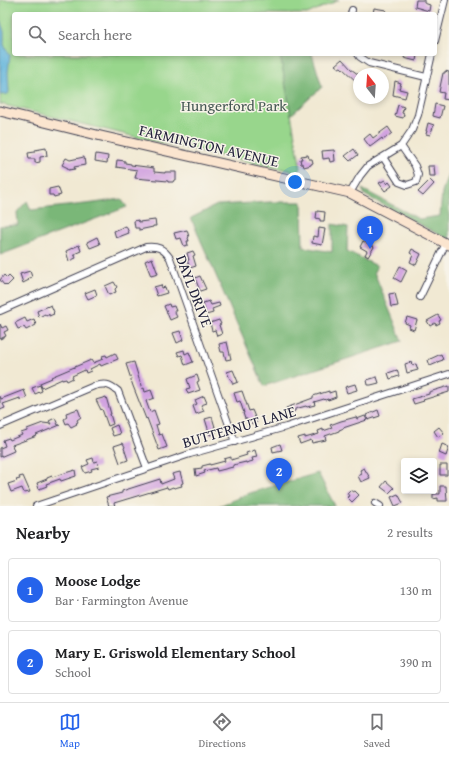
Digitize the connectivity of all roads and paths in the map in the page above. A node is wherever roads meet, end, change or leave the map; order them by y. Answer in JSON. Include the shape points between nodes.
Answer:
{"nodes":[{"id":1,"x":446,"y":0,"type":"edge"},
{"id":2,"x":437,"y":34,"type":"edge"},
{"id":3,"x":359,"y":56,"type":"edge"},
{"id":4,"x":432,"y":56,"type":"edge"},
{"id":5,"x":426,"y":78,"type":"junction"},
{"id":6,"x":0,"y":111,"type":"edge"},
{"id":7,"x":400,"y":146,"type":"junction"},
{"id":8,"x":383,"y":157,"type":"junction"},
{"id":9,"x":350,"y":193,"type":"junction"},
{"id":10,"x":447,"y":244,"type":"edge"},
{"id":11,"x":420,"y":297,"type":"dead end"},
{"id":12,"x":0,"y":311,"type":"edge"},
{"id":13,"x":449,"y":374,"type":"edge"},
{"id":14,"x":0,"y":426,"type":"edge"},
{"id":15,"x":235,"y":442,"type":"junction"},
{"id":16,"x":147,"y":468,"type":"junction"},
{"id":17,"x":36,"y":506,"type":"edge"}],
"edges":[{"from":1,"to":2,"type":"street"},
{"from":3,"to":5,"type":"street","via":[[369,63]]},
{"from":4,"to":5,"type":"street"},
{"from":5,"to":7,"type":"street","via":[[418,115],[412,130]]},
{"from":6,"to":9,"type":"main road","name":"FARMINGTON AVENUE"},
{"from":7,"to":8,"type":"street"},
{"from":7,"to":8,"type":"street","via":[[415,166],[418,175],[416,182],[407,185],[399,182]]},
{"from":8,"to":9,"type":"street","via":[[368,166]]},
{"from":9,"to":10,"type":"main road","name":"FARMINGTON AVENUE"},
{"from":10,"to":11,"type":"street"},
{"from":12,"to":15,"type":"street","name":"DAYL DRIVE","via":[[146,247],[155,246],[170,258]]},
{"from":13,"to":15,"type":"street","name":"BUTTERNUT LANE"},
{"from":14,"to":16,"type":"street","via":[[94,386],[110,385],[118,391]]},
{"from":15,"to":16,"type":"street","name":"BUTTERNUT LANE"},
{"from":16,"to":17,"type":"street","name":"BUTTERNUT LANE"}]}
